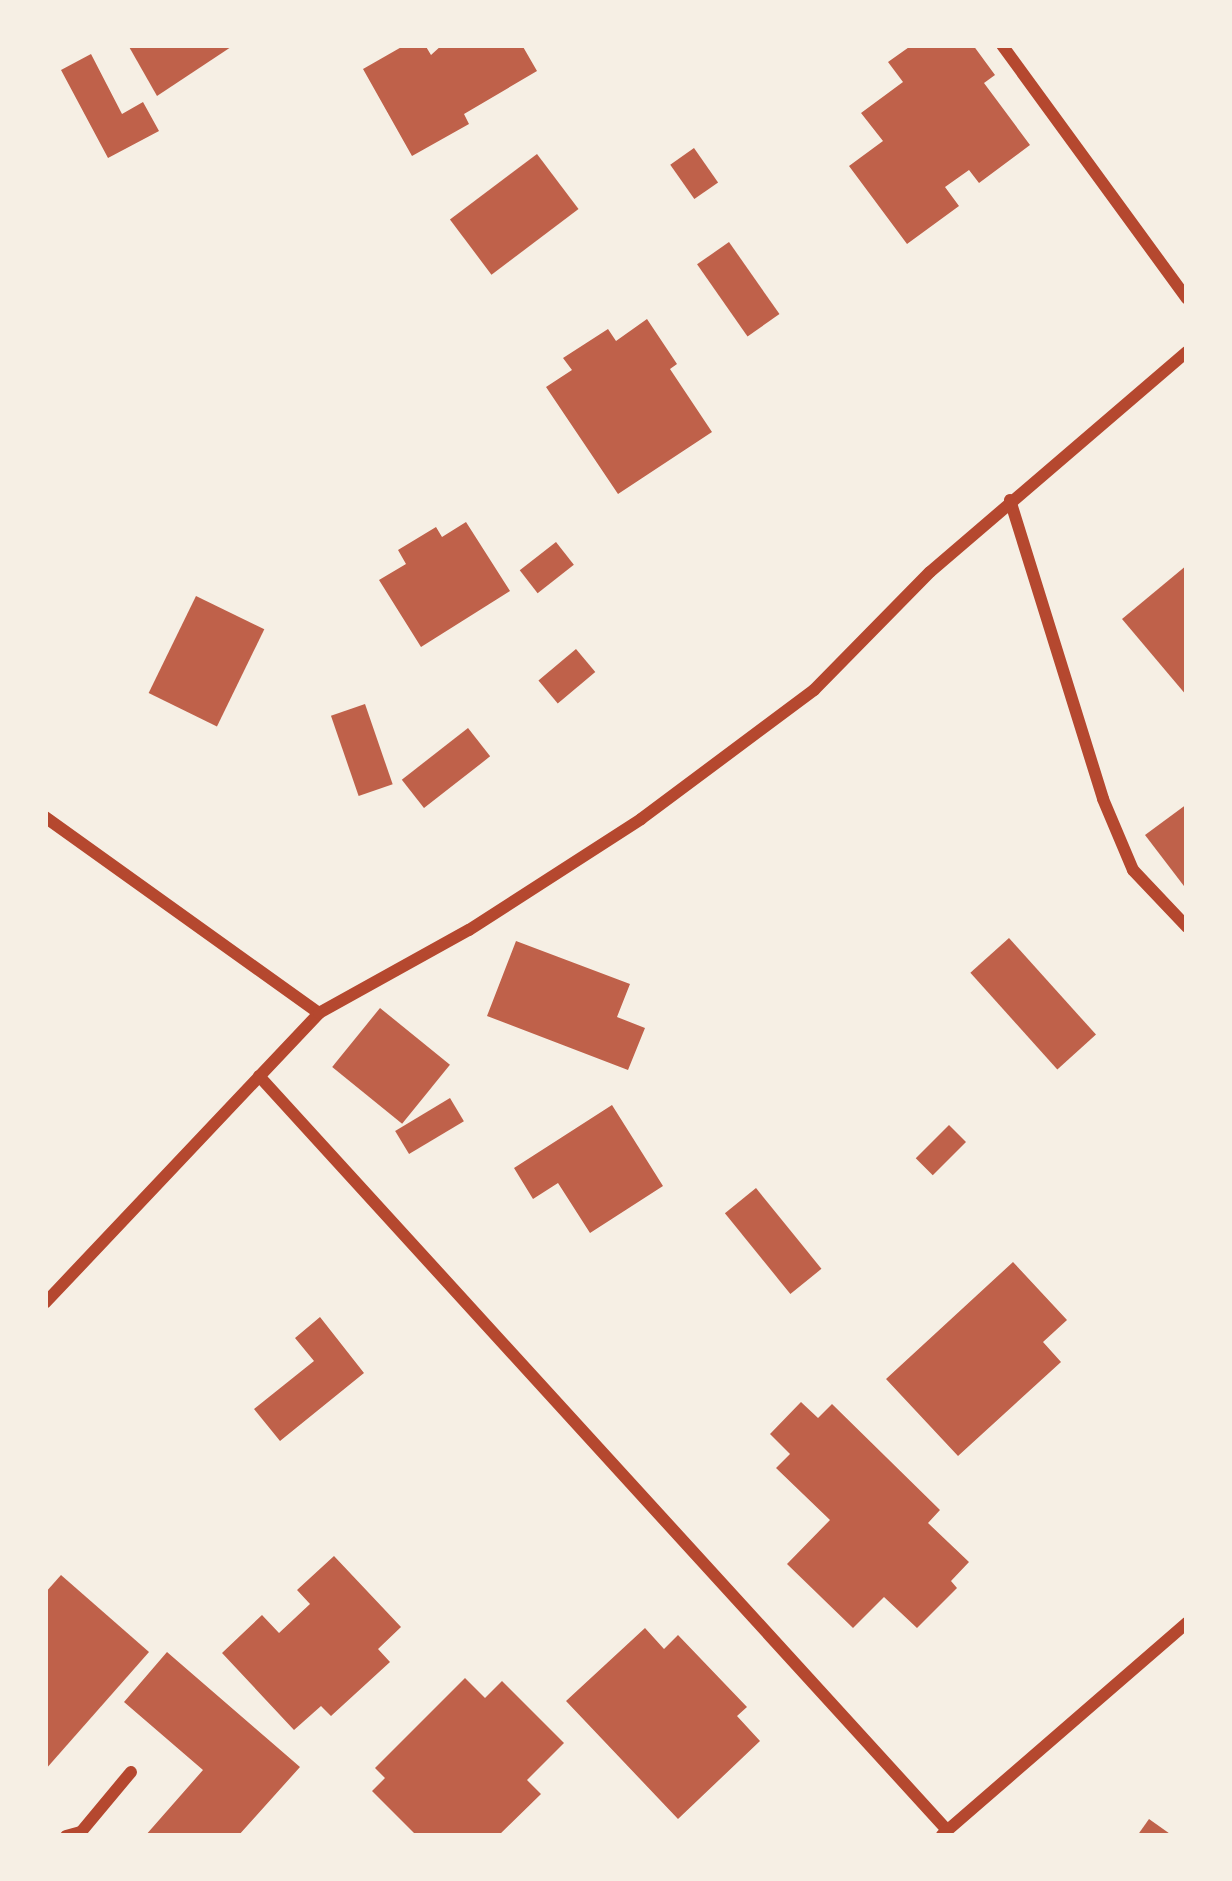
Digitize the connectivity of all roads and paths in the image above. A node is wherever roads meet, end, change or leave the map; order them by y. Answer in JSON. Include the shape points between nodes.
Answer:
{"nodes":[{"id":1,"x":1002,"y":45,"type":"edge"},
{"id":2,"x":1187,"y":299,"type":"edge"},
{"id":3,"x":1187,"y":352,"type":"edge"},
{"id":4,"x":1010,"y":500,"type":"junction"},
{"id":5,"x":45,"y":817,"type":"edge"},
{"id":6,"x":1187,"y":927,"type":"edge"},
{"id":7,"x":319,"y":1013,"type":"junction"},
{"id":8,"x":259,"y":1076,"type":"junction"},
{"id":9,"x":45,"y":1303,"type":"edge"},
{"id":10,"x":1187,"y":1623,"type":"edge"},
{"id":11,"x":131,"y":1772,"type":"dead end"},
{"id":12,"x":944,"y":1833,"type":"edge"},
{"id":13,"x":66,"y":1836,"type":"edge"}],
"edges":[{"from":1,"to":2,"type":"street"},
{"from":3,"to":4,"type":"street"},
{"from":4,"to":6,"type":"street","via":[[1102,799],[1133,870]]},
{"from":4,"to":7,"type":"street","via":[[814,690],[718,762],[470,930]]},
{"from":5,"to":7,"type":"street"},
{"from":7,"to":8,"type":"street"},
{"from":8,"to":9,"type":"street"},
{"from":8,"to":12,"type":"street"},
{"from":10,"to":12,"type":"street"},
{"from":11,"to":13,"type":"street","via":[[81,1832]]}]}
